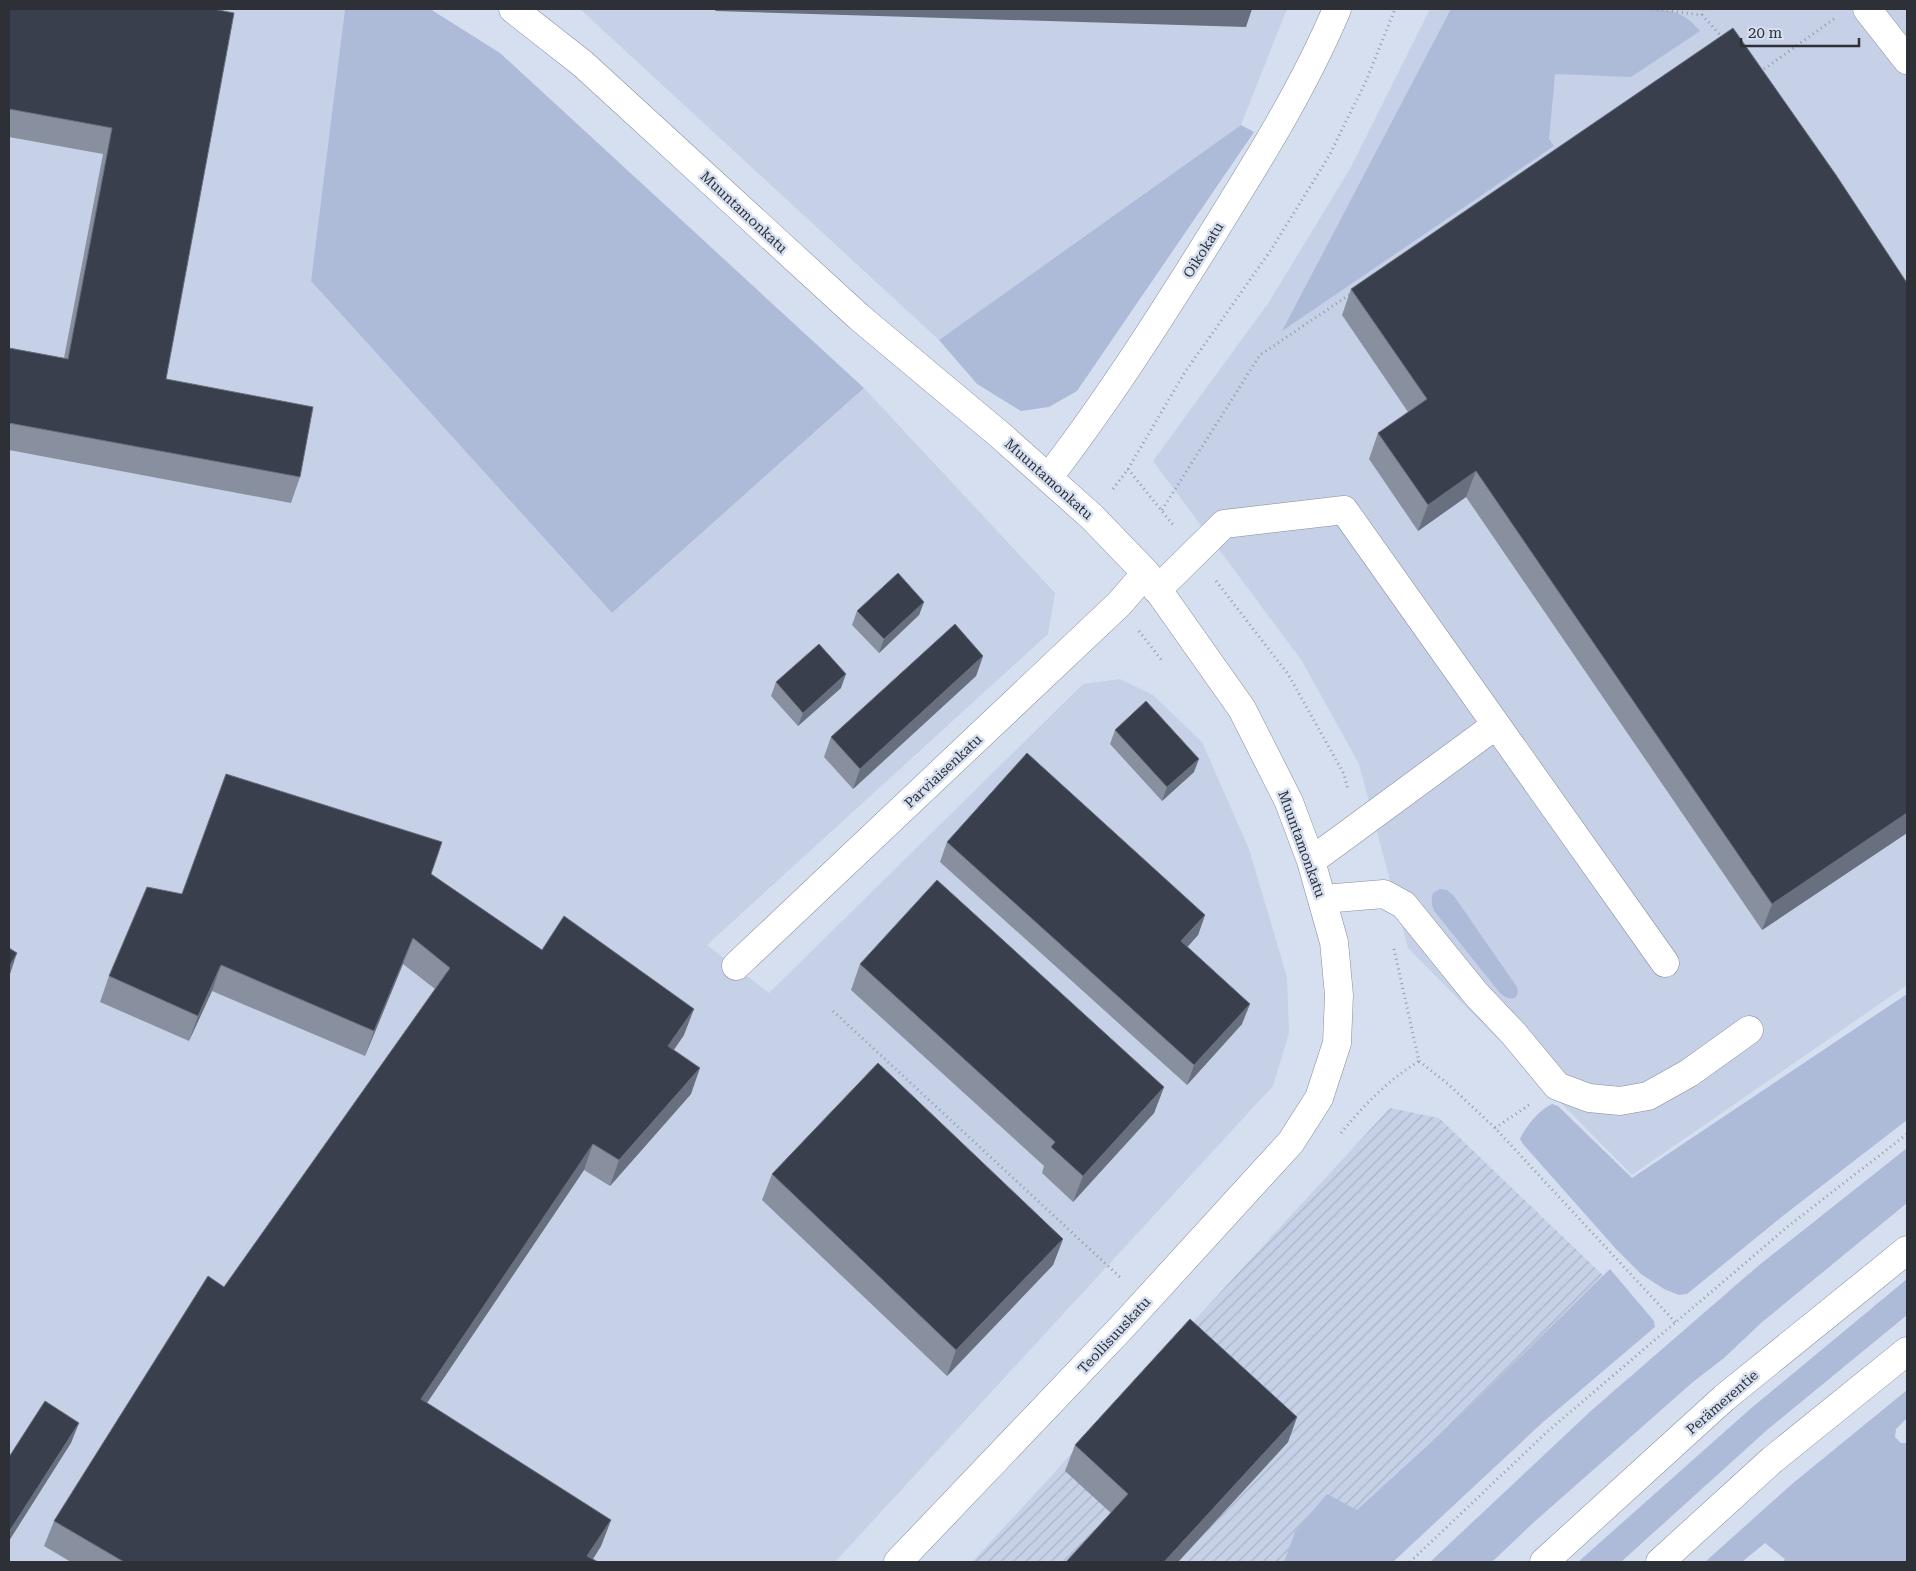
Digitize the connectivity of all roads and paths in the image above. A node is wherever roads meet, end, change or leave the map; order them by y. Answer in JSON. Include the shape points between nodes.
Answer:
{"nodes":[{"id":1,"x":513,"y":9,"type":"edge"},
{"id":2,"x":1337,"y":9,"type":"edge"},
{"id":3,"x":1395,"y":9,"type":"edge"},
{"id":4,"x":1652,"y":9,"type":"edge"},
{"id":5,"x":1703,"y":9,"type":"edge"},
{"id":6,"x":1867,"y":9,"type":"edge"},
{"id":7,"x":1840,"y":14,"type":"dead end"},
{"id":8,"x":1702,"y":15,"type":"junction"},
{"id":9,"x":1726,"y":41,"type":"edge"},
{"id":10,"x":1907,"y":60,"type":"edge"},
{"id":11,"x":1759,"y":72,"type":"edge"},
{"id":12,"x":1358,"y":289,"type":"edge"},
{"id":13,"x":1048,"y":478,"type":"junction"},
{"id":14,"x":1162,"y":510,"type":"dead end"},
{"id":15,"x":1092,"y":517,"type":"junction"},
{"id":16,"x":1152,"y":582,"type":"junction"},
{"id":17,"x":1119,"y":604,"type":"junction"},
{"id":18,"x":1164,"y":663,"type":"dead end"},
{"id":19,"x":1496,"y":724,"type":"junction"},
{"id":20,"x":1311,"y":861,"type":"junction"},
{"id":21,"x":1323,"y":899,"type":"junction"},
{"id":22,"x":1664,"y":963,"type":"dead end"},
{"id":23,"x":736,"y":966,"type":"dead end"},
{"id":24,"x":833,"y":1010,"type":"dead end"},
{"id":25,"x":1750,"y":1030,"type":"dead end"},
{"id":26,"x":1419,"y":1061,"type":"dead end"},
{"id":27,"x":1557,"y":1086,"type":"junction"},
{"id":28,"x":1318,"y":1098,"type":"joint"},
{"id":29,"x":1495,"y":1128,"type":"junction"},
{"id":30,"x":1907,"y":1134,"type":"edge"},
{"id":31,"x":1907,"y":1250,"type":"edge"},
{"id":32,"x":1124,"y":1280,"type":"dead end"},
{"id":33,"x":1676,"y":1323,"type":"junction"},
{"id":34,"x":1907,"y":1351,"type":"edge"},
{"id":35,"x":898,"y":1562,"type":"edge"},
{"id":36,"x":1410,"y":1562,"type":"edge"},
{"id":37,"x":1544,"y":1562,"type":"edge"},
{"id":38,"x":1660,"y":1562,"type":"edge"}],
"edges":[{"from":1,"to":13,"type":"main road","name":"Muuntamonkatu","via":[[583,64],[858,317]]},
{"from":2,"to":13,"type":"main road","name":"Oikokatu","via":[[1265,149],[1174,296],[1088,426]]},
{"from":3,"to":15,"type":"path","via":[[1366,82],[1328,156],[1270,250],[1185,372],[1128,469]]},
{"from":4,"to":8,"type":"path"},
{"from":5,"to":8,"type":"path"},
{"from":6,"to":10,"type":"main road"},
{"from":7,"to":11,"type":"path"},
{"from":8,"to":9,"type":"path"},
{"from":12,"to":14,"type":"path","via":[[1260,355]]},
{"from":13,"to":15,"type":"main road","name":"Muuntamonkatu"},
{"from":15,"to":16,"type":"main road","name":"Muuntamonkatu"},
{"from":16,"to":17,"type":"main road","name":"Parviaisenkatu"},
{"from":16,"to":19,"type":"main road","name":"Parviaisenkatu","via":[[1224,524],[1344,510]]},
{"from":16,"to":20,"type":"main road","name":"Muuntamonkatu","via":[[1242,709],[1289,802]]},
{"from":17,"to":18,"type":"path"},
{"from":17,"to":23,"type":"main road","name":"Parviaisenkatu"},
{"from":19,"to":20,"type":"main road"},
{"from":19,"to":22,"type":"main road"},
{"from":20,"to":21,"type":"main road","name":"Muuntamonkatu"},
{"from":21,"to":27,"type":"main road","via":[[1384,894],[1404,905]]},
{"from":21,"to":28,"type":"main road","name":"Muuntamonkatu","via":[[1334,942],[1339,995],[1337,1043]]},
{"from":24,"to":32,"type":"path"},
{"from":25,"to":27,"type":"main road","via":[[1689,1073],[1648,1096],[1620,1101],[1589,1098]]},
{"from":26,"to":29,"type":"path"},
{"from":27,"to":29,"type":"path"},
{"from":28,"to":35,"type":"main road","name":"Teollisuuskatu","via":[[1291,1142],[1122,1327]]},
{"from":29,"to":33,"type":"path"},
{"from":30,"to":33,"type":"path","via":[[1791,1224]]},
{"from":31,"to":37,"type":"main road","name":"Perämerentie","via":[[1724,1398]]},
{"from":33,"to":36,"type":"path","via":[[1548,1431]]},
{"from":34,"to":38,"type":"main road","via":[[1772,1460]]}]}
